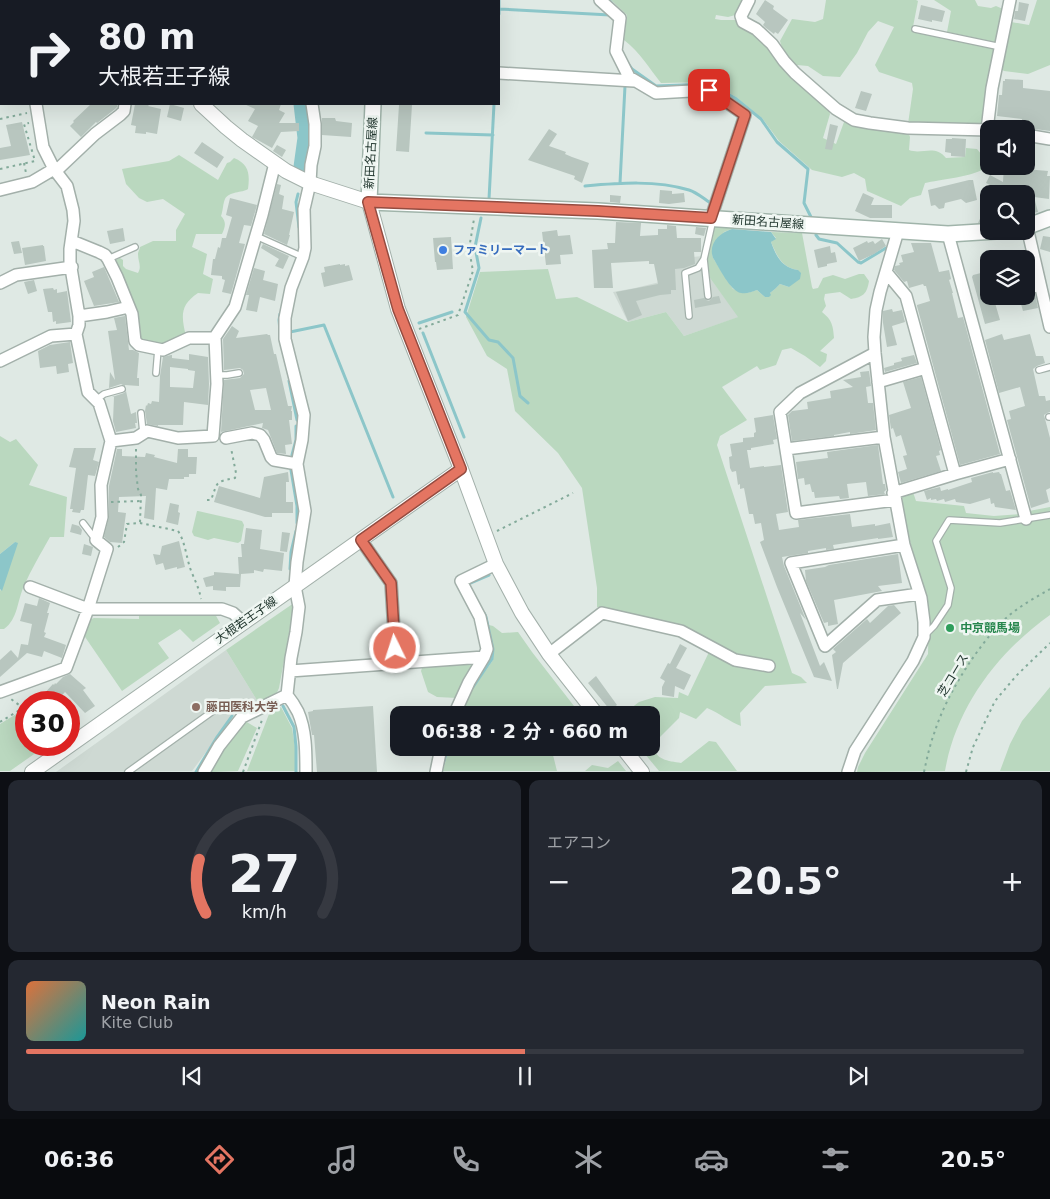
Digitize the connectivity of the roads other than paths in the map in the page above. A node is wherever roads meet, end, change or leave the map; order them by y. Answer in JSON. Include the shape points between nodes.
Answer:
{"nodes":[{"id":1,"x":600,"y":0,"type":"edge"},
{"id":2,"x":749,"y":0,"type":"edge"},
{"id":3,"x":1010,"y":0,"type":"edge"},
{"id":4,"x":915,"y":29,"type":"dead end"},
{"id":5,"x":1001,"y":47,"type":"junction"},
{"id":6,"x":500,"y":73,"type":"edge"},
{"id":7,"x":634,"y":81,"type":"junction"},
{"id":8,"x":36,"y":105,"type":"edge"},
{"id":9,"x":125,"y":105,"type":"edge"},
{"id":10,"x":202,"y":105,"type":"edge"},
{"id":11,"x":312,"y":105,"type":"edge"},
{"id":12,"x":373,"y":105,"type":"edge"},
{"id":13,"x":989,"y":120,"type":"edge"},
{"id":14,"x":980,"y":130,"type":"edge"},
{"id":15,"x":1035,"y":136,"type":"edge"},
{"id":16,"x":1050,"y":139,"type":"edge"},
{"id":17,"x":275,"y":163,"type":"junction"},
{"id":18,"x":55,"y":170,"type":"junction"},
{"id":19,"x":310,"y":183,"type":"junction"},
{"id":20,"x":0,"y":190,"type":"edge"},
{"id":21,"x":368,"y":202,"type":"junction"},
{"id":22,"x":1050,"y":218,"type":"edge"},
{"id":23,"x":712,"y":219,"type":"junction"},
{"id":24,"x":1035,"y":224,"type":"edge"},
{"id":25,"x":898,"y":231,"type":"junction"},
{"id":26,"x":980,"y":232,"type":"edge"},
{"id":27,"x":948,"y":234,"type":"junction"},
{"id":28,"x":256,"y":236,"type":"junction"},
{"id":29,"x":1030,"y":240,"type":"edge"},
{"id":30,"x":72,"y":241,"type":"junction"},
{"id":31,"x":135,"y":247,"type":"dead end"},
{"id":32,"x":303,"y":257,"type":"junction"},
{"id":33,"x":108,"y":259,"type":"junction"},
{"id":34,"x":704,"y":259,"type":"junction"},
{"id":35,"x":72,"y":267,"type":"junction"},
{"id":36,"x":886,"y":272,"type":"junction"},
{"id":37,"x":0,"y":283,"type":"edge"},
{"id":38,"x":1041,"y":288,"type":"junction"},
{"id":39,"x":1035,"y":290,"type":"edge"},
{"id":40,"x":708,"y":296,"type":"dead end"},
{"id":41,"x":129,"y":307,"type":"junction"},
{"id":42,"x":79,"y":316,"type":"junction"},
{"id":43,"x":689,"y":316,"type":"dead end"},
{"id":44,"x":1050,"y":327,"type":"edge"},
{"id":45,"x":76,"y":334,"type":"junction"},
{"id":46,"x":215,"y":338,"type":"junction"},
{"id":47,"x":158,"y":349,"type":"junction"},
{"id":48,"x":875,"y":353,"type":"junction"},
{"id":49,"x":0,"y":360,"type":"edge"},
{"id":50,"x":1050,"y":367,"type":"edge"},
{"id":51,"x":926,"y":368,"type":"junction"},
{"id":52,"x":1039,"y":370,"type":"dead end"},
{"id":53,"x":239,"y":372,"type":"dead end"},
{"id":54,"x":156,"y":373,"type":"dead end"},
{"id":55,"x":217,"y":375,"type":"junction"},
{"id":56,"x":878,"y":382,"type":"junction"},
{"id":57,"x":122,"y":389,"type":"dead end"},
{"id":58,"x":96,"y":400,"type":"junction"},
{"id":59,"x":141,"y":413,"type":"dead end"},
{"id":60,"x":140,"y":436,"type":"junction"},
{"id":61,"x":884,"y":437,"type":"junction"},
{"id":62,"x":227,"y":438,"type":"road end"},
{"id":63,"x":111,"y":441,"type":"junction"},
{"id":64,"x":786,"y":450,"type":"junction"},
{"id":65,"x":1010,"y":459,"type":"junction"},
{"id":66,"x":298,"y":464,"type":"junction"},
{"id":67,"x":461,"y":469,"type":"junction"},
{"id":68,"x":955,"y":474,"type":"junction"},
{"id":69,"x":894,"y":497,"type":"junction"},
{"id":70,"x":1050,"y":514,"type":"edge"},
{"id":71,"x":1026,"y":519,"type":"junction"},
{"id":72,"x":83,"y":523,"type":"dead end"},
{"id":73,"x":96,"y":540,"type":"junction"},
{"id":74,"x":361,"y":540,"type":"junction"},
{"id":75,"x":904,"y":545,"type":"junction"},
{"id":76,"x":496,"y":564,"type":"junction"},
{"id":77,"x":295,"y":586,"type":"junction"},
{"id":78,"x":30,"y":587,"type":"dead end"},
{"id":79,"x":919,"y":594,"type":"junction"},
{"id":80,"x":88,"y":610,"type":"junction"},
{"id":81,"x":243,"y":622,"type":"junction"},
{"id":82,"x":924,"y":637,"type":"junction"},
{"id":83,"x":549,"y":654,"type":"junction"},
{"id":84,"x":484,"y":658,"type":"junction"},
{"id":85,"x":396,"y":664,"type":"junction"},
{"id":86,"x":769,"y":666,"type":"dead end"},
{"id":87,"x":290,"y":671,"type":"junction"},
{"id":88,"x":0,"y":692,"type":"edge"},
{"id":89,"x":287,"y":695,"type":"junction"},
{"id":90,"x":263,"y":706,"type":"junction"},
{"id":91,"x":458,"y":706,"type":"edge"},
{"id":92,"x":590,"y":706,"type":"edge"},
{"id":93,"x":439,"y":756,"type":"edge"},
{"id":94,"x":629,"y":756,"type":"edge"},
{"id":95,"x":32,"y":772,"type":"edge"},
{"id":96,"x":128,"y":772,"type":"edge"},
{"id":97,"x":204,"y":772,"type":"edge"},
{"id":98,"x":306,"y":772,"type":"edge"},
{"id":99,"x":436,"y":772,"type":"edge"},
{"id":100,"x":642,"y":772,"type":"edge"},
{"id":101,"x":848,"y":772,"type":"edge"}],
"edges":[{"from":1,"to":7,"type":"street","via":[[620,18],[616,51]]},
{"from":2,"to":14,"type":"street","via":[[741,16],[743,22],[772,44],[795,73],[836,109],[854,120],[908,128]]},
{"from":3,"to":5,"type":"street"},
{"from":4,"to":5,"type":"lane"},
{"from":5,"to":13,"type":"street"},
{"from":6,"to":7,"type":"street"},
{"from":7,"to":23,"type":"street","via":[[656,93],[709,90],[745,115]]},
{"from":8,"to":18,"type":"street","via":[[43,147]]},
{"from":9,"to":18,"type":"street","via":[[120,115]]},
{"from":10,"to":17,"type":"street","via":[[242,140]]},
{"from":11,"to":19,"type":"street","via":[[315,146]]},
{"from":12,"to":21,"type":"main road","name":"新田名古屋線"},
{"from":15,"to":16,"type":"street"},
{"from":17,"to":19,"type":"street"},
{"from":17,"to":28,"type":"street"},
{"from":18,"to":20,"type":"street","via":[[32,182]]},
{"from":18,"to":30,"type":"street","via":[[67,186],[73,210]]},
{"from":19,"to":21,"type":"street"},
{"from":19,"to":32,"type":"street","via":[[304,209]]},
{"from":21,"to":23,"type":"main road","name":"新田名古屋線"},
{"from":21,"to":67,"type":"street","via":[[398,309]]},
{"from":22,"to":24,"type":"main road"},
{"from":23,"to":25,"type":"main road","name":"新田名古屋線"},
{"from":23,"to":34,"type":"lane"},
{"from":25,"to":27,"type":"main road","name":"新田名古屋線"},
{"from":25,"to":36,"type":"street"},
{"from":26,"to":27,"type":"main road","name":"新田名古屋線"},
{"from":27,"to":65,"type":"street"},
{"from":28,"to":32,"type":"lane"},
{"from":28,"to":46,"type":"street","via":[[235,307]]},
{"from":29,"to":38,"type":"street"},
{"from":30,"to":33,"type":"street"},
{"from":30,"to":35,"type":"street"},
{"from":31,"to":33,"type":"lane"},
{"from":32,"to":66,"type":"street","via":[[291,288],[285,318],[285,339],[304,415]]},
{"from":33,"to":41,"type":"street"},
{"from":34,"to":40,"type":"lane"},
{"from":34,"to":43,"type":"lane","via":[[698,268],[685,273]]},
{"from":35,"to":37,"type":"street","via":[[16,275]]},
{"from":35,"to":42,"type":"street"},
{"from":36,"to":48,"type":"street","via":[[876,310]]},
{"from":36,"to":51,"type":"street","via":[[906,296]]},
{"from":38,"to":39,"type":"lane"},
{"from":38,"to":44,"type":"street"},
{"from":41,"to":42,"type":"street"},
{"from":41,"to":47,"type":"street","via":[[135,341]]},
{"from":42,"to":45,"type":"street"},
{"from":45,"to":49,"type":"street","via":[[51,336]]},
{"from":45,"to":58,"type":"street","via":[[88,392]]},
{"from":46,"to":47,"type":"street","via":[[189,338],[163,350]]},
{"from":46,"to":55,"type":"street"},
{"from":47,"to":54,"type":"lane"},
{"from":48,"to":56,"type":"street"},
{"from":48,"to":64,"type":"street","via":[[800,393],[780,412]]},
{"from":50,"to":52,"type":"lane"},
{"from":51,"to":56,"type":"street"},
{"from":51,"to":68,"type":"street"},
{"from":53,"to":55,"type":"lane"},
{"from":55,"to":60,"type":"street","via":[[212,436],[178,438],[147,431]]},
{"from":56,"to":61,"type":"street"},
{"from":57,"to":58,"type":"lane"},
{"from":58,"to":63,"type":"street"},
{"from":59,"to":60,"type":"lane"},
{"from":60,"to":63,"type":"street"},
{"from":61,"to":64,"type":"street"},
{"from":61,"to":69,"type":"street"},
{"from":62,"to":66,"type":"street","via":[[252,433],[260,435],[274,460]]},
{"from":63,"to":73,"type":"street","via":[[101,485],[102,517]]},
{"from":64,"to":69,"type":"street","via":[[796,513]]},
{"from":65,"to":68,"type":"street"},
{"from":65,"to":71,"type":"street"},
{"from":66,"to":77,"type":"street","via":[[305,511]]},
{"from":67,"to":74,"type":"street","name":"大根若王子線"},
{"from":67,"to":76,"type":"street"},
{"from":68,"to":69,"type":"street"},
{"from":69,"to":75,"type":"street"},
{"from":70,"to":71,"type":"lane"},
{"from":71,"to":82,"type":"lane","via":[[1000,523],[949,520],[936,542],[950,588],[948,605]]},
{"from":72,"to":73,"type":"lane"},
{"from":73,"to":80,"type":"street","via":[[107,549]]},
{"from":74,"to":77,"type":"street","name":"大根若王子線"},
{"from":74,"to":85,"type":"street","via":[[391,583]]},
{"from":75,"to":79,"type":"street"},
{"from":75,"to":79,"type":"street","via":[[791,563],[825,646],[877,600]]},
{"from":76,"to":83,"type":"street","via":[[522,614]]},
{"from":76,"to":84,"type":"street","via":[[461,581],[480,617],[487,649]]},
{"from":77,"to":81,"type":"street","name":"大根若王子線"},
{"from":77,"to":87,"type":"street","via":[[299,607]]},
{"from":78,"to":80,"type":"street"},
{"from":79,"to":82,"type":"street"},
{"from":80,"to":81,"type":"street","via":[[222,609],[229,610]]},
{"from":80,"to":88,"type":"street","via":[[66,668]]},
{"from":81,"to":95,"type":"street","name":"大根若王子線"},
{"from":82,"to":101,"type":"street","via":[[913,661],[855,751]]},
{"from":83,"to":86,"type":"street","via":[[602,614],[681,631],[735,660]]},
{"from":83,"to":92,"type":"street"},
{"from":84,"to":85,"type":"street"},
{"from":84,"to":91,"type":"street","via":[[468,682]]},
{"from":85,"to":87,"type":"street"},
{"from":87,"to":89,"type":"street"},
{"from":89,"to":90,"type":"street"},
{"from":89,"to":98,"type":"street","via":[[302,722]]},
{"from":90,"to":96,"type":"lane","via":[[220,706]]},
{"from":90,"to":97,"type":"street","via":[[242,717]]},
{"from":93,"to":99,"type":"street"},
{"from":94,"to":100,"type":"street"}]}
